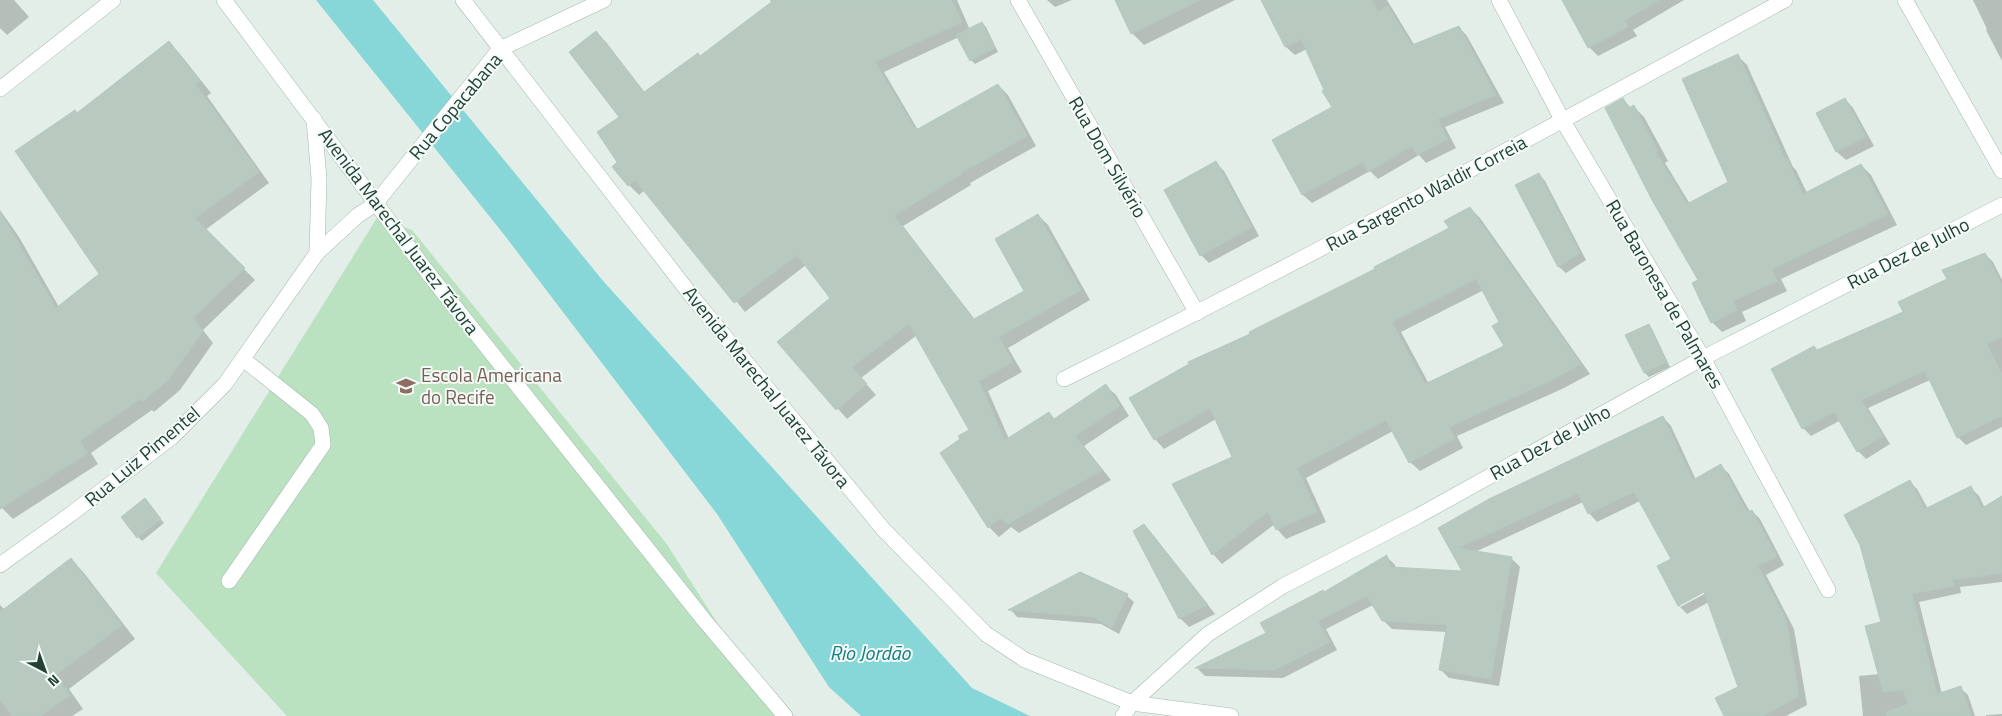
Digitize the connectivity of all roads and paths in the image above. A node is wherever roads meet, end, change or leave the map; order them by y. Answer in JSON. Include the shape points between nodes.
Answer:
{"nodes":[{"id":1,"x":113,"y":0,"type":"edge"},
{"id":2,"x":224,"y":0,"type":"edge"},
{"id":3,"x":463,"y":0,"type":"edge"},
{"id":4,"x":604,"y":0,"type":"edge"},
{"id":5,"x":1018,"y":0,"type":"edge"},
{"id":6,"x":1498,"y":0,"type":"edge"},
{"id":7,"x":1785,"y":0,"type":"edge"},
{"id":8,"x":1905,"y":0,"type":"edge"},
{"id":9,"x":500,"y":49,"type":"junction"},
{"id":10,"x":0,"y":89,"type":"edge"},
{"id":11,"x":314,"y":119,"type":"junction"},
{"id":12,"x":1564,"y":121,"type":"junction"},
{"id":13,"x":2002,"y":171,"type":"edge"},
{"id":14,"x":375,"y":204,"type":"junction"},
{"id":15,"x":2002,"y":205,"type":"edge"},
{"id":16,"x":317,"y":253,"type":"junction"},
{"id":17,"x":1197,"y":313,"type":"junction"},
{"id":18,"x":243,"y":358,"type":"junction"},
{"id":19,"x":1703,"y":358,"type":"junction"},
{"id":20,"x":1064,"y":379,"type":"dead end"},
{"id":21,"x":0,"y":565,"type":"edge"},
{"id":22,"x":229,"y":581,"type":"dead end"},
{"id":23,"x":1828,"y":590,"type":"dead end"},
{"id":24,"x":1132,"y":703,"type":"junction"},
{"id":25,"x":786,"y":716,"type":"edge"},
{"id":26,"x":1123,"y":716,"type":"edge"},
{"id":27,"x":1231,"y":716,"type":"edge"}],
"edges":[{"from":1,"to":10,"type":"street"},
{"from":2,"to":11,"type":"street","name":"Avenida Marechal Juarez Távora"},
{"from":3,"to":9,"type":"street","name":"Avenida Marechal Juarez Távora"},
{"from":4,"to":9,"type":"street","name":"Rua Copacabana"},
{"from":5,"to":17,"type":"street","name":"Rua Dom Silvério"},
{"from":6,"to":12,"type":"street","name":"Rua Baronesa de Palmares"},
{"from":7,"to":12,"type":"street","name":"Rua Sargento Waldir Correia"},
{"from":8,"to":13,"type":"street"},
{"from":9,"to":14,"type":"street","name":"Rua Copacabana"},
{"from":9,"to":24,"type":"street","name":"Avenida Marechal Juarez Távora","via":[[694,299],[883,529],[986,634],[1024,660]]},
{"from":11,"to":14,"type":"street","name":"Avenida Marechal Juarez Távora"},
{"from":11,"to":16,"type":"street","via":[[320,179]]},
{"from":12,"to":17,"type":"street","name":"Rua Sargento Waldir Correia"},
{"from":12,"to":19,"type":"street","name":"Rua Baronesa de Palmares"},
{"from":14,"to":16,"type":"street","name":"Rua Luiz Pimentel"},
{"from":14,"to":25,"type":"street","name":"Avenida Marechal Juarez Távora","via":[[704,620]]},
{"from":15,"to":19,"type":"street","name":"Rua Dez de Julho"},
{"from":16,"to":18,"type":"street","name":"Rua Luiz Pimentel"},
{"from":17,"to":20,"type":"street","name":"Rua Sargento Waldir Correia"},
{"from":18,"to":21,"type":"street","name":"Rua Luiz Pimentel","via":[[225,384],[172,437]]},
{"from":18,"to":22,"type":"street","via":[[312,414],[321,428],[323,445]]},
{"from":19,"to":23,"type":"street","name":"Rua Baronesa de Palmares"},
{"from":19,"to":24,"type":"street","name":"Rua Dez de Julho","via":[[1418,516],[1283,586],[1208,634]]},
{"from":24,"to":26,"type":"street","name":"Rua Dez de Julho"},
{"from":24,"to":27,"type":"street","name":"Avenida Marechal Juarez Távora"}]}
